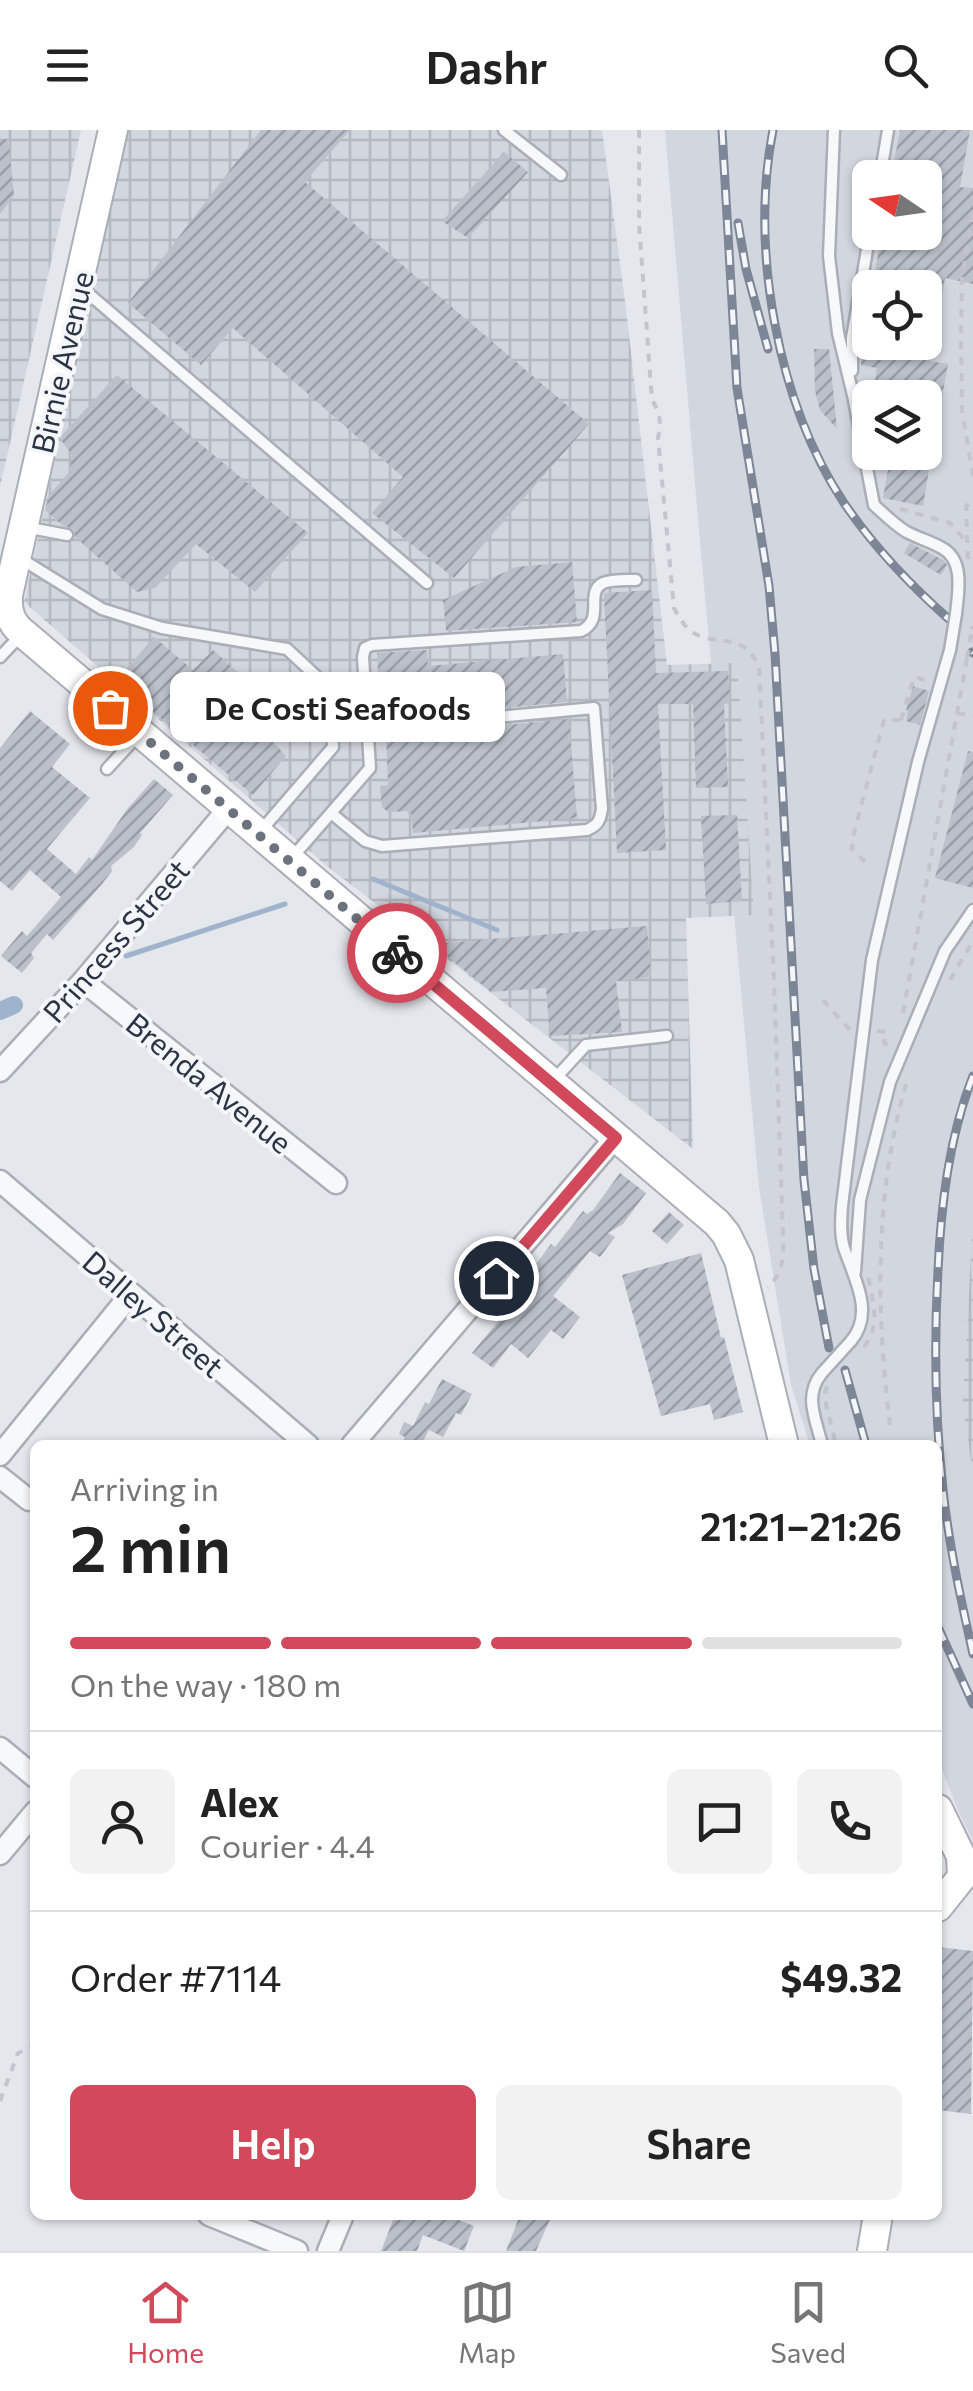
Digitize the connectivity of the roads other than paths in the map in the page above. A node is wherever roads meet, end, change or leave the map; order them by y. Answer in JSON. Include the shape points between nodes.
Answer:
{"nodes":[{"id":1,"x":113,"y":130,"type":"edge"},
{"id":2,"x":504,"y":130,"type":"edge"},
{"id":3,"x":834,"y":130,"type":"edge"},
{"id":4,"x":888,"y":130,"type":"edge"},
{"id":5,"x":883,"y":160,"type":"edge"},
{"id":6,"x":561,"y":175,"type":"dead end"},
{"id":7,"x":867,"y":250,"type":"edge"},
{"id":8,"x":78,"y":285,"type":"junction"},
{"id":9,"x":852,"y":380,"type":"edge"},
{"id":10,"x":852,"y":392,"type":"edge"},
{"id":11,"x":867,"y":470,"type":"edge"},
{"id":12,"x":24,"y":526,"type":"junction"},
{"id":13,"x":67,"y":535,"type":"dead end"},
{"id":14,"x":17,"y":556,"type":"junction"},
{"id":15,"x":636,"y":580,"type":"dead end"},
{"id":16,"x":428,"y":583,"type":"dead end"},
{"id":17,"x":4,"y":594,"type":"edge"},
{"id":18,"x":22,"y":633,"type":"junction"},
{"id":19,"x":0,"y":657,"type":"edge"},
{"id":20,"x":368,"y":729,"type":"junction"},
{"id":21,"x":140,"y":732,"type":"junction"},
{"id":22,"x":107,"y":769,"type":"dead end"},
{"id":23,"x":229,"y":808,"type":"junction"},
{"id":24,"x":331,"y":813,"type":"junction"},
{"id":25,"x":258,"y":834,"type":"junction"},
{"id":26,"x":290,"y":860,"type":"junction"},
{"id":27,"x":973,"y":910,"type":"edge"},
{"id":28,"x":83,"y":981,"type":"junction"},
{"id":29,"x":667,"y":1036,"type":"dead end"},
{"id":30,"x":0,"y":1071,"type":"edge"},
{"id":31,"x":551,"y":1083,"type":"junction"},
{"id":32,"x":616,"y":1138,"type":"junction"},
{"id":33,"x":0,"y":1181,"type":"edge"},
{"id":34,"x":336,"y":1183,"type":"dead end"},
{"id":35,"x":855,"y":1273,"type":"junction"},
{"id":36,"x":131,"y":1294,"type":"junction"},
{"id":37,"x":302,"y":1440,"type":"edge"},
{"id":38,"x":356,"y":1440,"type":"edge"},
{"id":39,"x":783,"y":1440,"type":"edge"},
{"id":40,"x":821,"y":1440,"type":"edge"},
{"id":41,"x":0,"y":1455,"type":"edge"},
{"id":42,"x":0,"y":1477,"type":"edge"},
{"id":43,"x":29,"y":1500,"type":"dead end"},
{"id":44,"x":0,"y":1748,"type":"edge"},
{"id":45,"x":30,"y":1773,"type":"edge"},
{"id":46,"x":30,"y":1818,"type":"edge"},
{"id":47,"x":942,"y":1818,"type":"edge"},
{"id":48,"x":0,"y":1854,"type":"edge"},
{"id":49,"x":942,"y":1855,"type":"edge"},
{"id":50,"x":957,"y":1876,"type":"edge"},
{"id":51,"x":942,"y":1900,"type":"edge"},
{"id":52,"x":221,"y":2220,"type":"edge"},
{"id":53,"x":341,"y":2220,"type":"edge"},
{"id":54,"x":862,"y":2220,"type":"edge"},
{"id":55,"x":877,"y":2220,"type":"edge"},
{"id":56,"x":297,"y":2251,"type":"edge"},
{"id":57,"x":328,"y":2251,"type":"edge"},
{"id":58,"x":859,"y":2251,"type":"edge"},
{"id":59,"x":872,"y":2251,"type":"edge"}],
"edges":[{"from":1,"to":8,"type":"main road","name":"Birnie Avenue"},
{"from":2,"to":6,"type":"lane"},
{"from":3,"to":10,"type":"lane","via":[[830,256]]},
{"from":4,"to":5,"type":"lane"},
{"from":7,"to":9,"type":"lane"},
{"from":8,"to":12,"type":"main road","name":"Birnie Avenue"},
{"from":8,"to":16,"type":"lane"},
{"from":11,"to":35,"type":"lane","bridge":true,"via":[[874,506],[952,556],[958,582],[950,650],[872,960],[842,1206],[842,1245]]},
{"from":12,"to":13,"type":"lane"},
{"from":12,"to":14,"type":"main road","name":"Birnie Avenue"},
{"from":14,"to":17,"type":"main road","name":"Birnie Avenue"},
{"from":14,"to":25,"type":"lane","via":[[102,609],[162,628],[287,649],[330,690],[333,747]]},
{"from":15,"to":20,"type":"lane","via":[[599,586],[594,618],[580,630],[372,644],[363,656]]},
{"from":17,"to":18,"type":"main road"},
{"from":18,"to":19,"type":"lane"},
{"from":18,"to":21,"type":"main road"},
{"from":20,"to":24,"type":"lane","via":[[370,768]]},
{"from":20,"to":24,"type":"lane","via":[[594,708],[600,820],[587,830],[382,846],[365,841]]},
{"from":21,"to":22,"type":"lane"},
{"from":21,"to":23,"type":"main road"},
{"from":23,"to":25,"type":"main road"},
{"from":23,"to":28,"type":"street","name":"Princess Street"},
{"from":24,"to":26,"type":"lane"},
{"from":25,"to":26,"type":"main road"},
{"from":26,"to":31,"type":"main road"},
{"from":27,"to":35,"type":"lane","via":[[945,951],[883,1105],[860,1200]]},
{"from":28,"to":30,"type":"street","name":"Princess Street"},
{"from":28,"to":34,"type":"street","name":"Brenda Avenue"},
{"from":29,"to":31,"type":"lane","via":[[586,1044]]},
{"from":31,"to":32,"type":"main road"},
{"from":32,"to":38,"type":"street"},
{"from":32,"to":39,"type":"main road","via":[[726,1234],[739,1260]]},
{"from":33,"to":36,"type":"street","name":"Dalley Street"},
{"from":35,"to":40,"type":"lane","bridge":true,"via":[[863,1316],[859,1332],[814,1382]]},
{"from":36,"to":37,"type":"street","name":"Dalley Street"},
{"from":36,"to":41,"type":"street"},
{"from":42,"to":43,"type":"street"},
{"from":44,"to":45,"type":"street"},
{"from":46,"to":48,"type":"street"},
{"from":47,"to":50,"type":"main road","via":[[960,1856]]},
{"from":49,"to":50,"type":"main road"},
{"from":50,"to":51,"type":"main road"},
{"from":52,"to":56,"type":"street"},
{"from":53,"to":57,"type":"street"},
{"from":54,"to":58,"type":"main road"},
{"from":55,"to":59,"type":"main road"}]}
